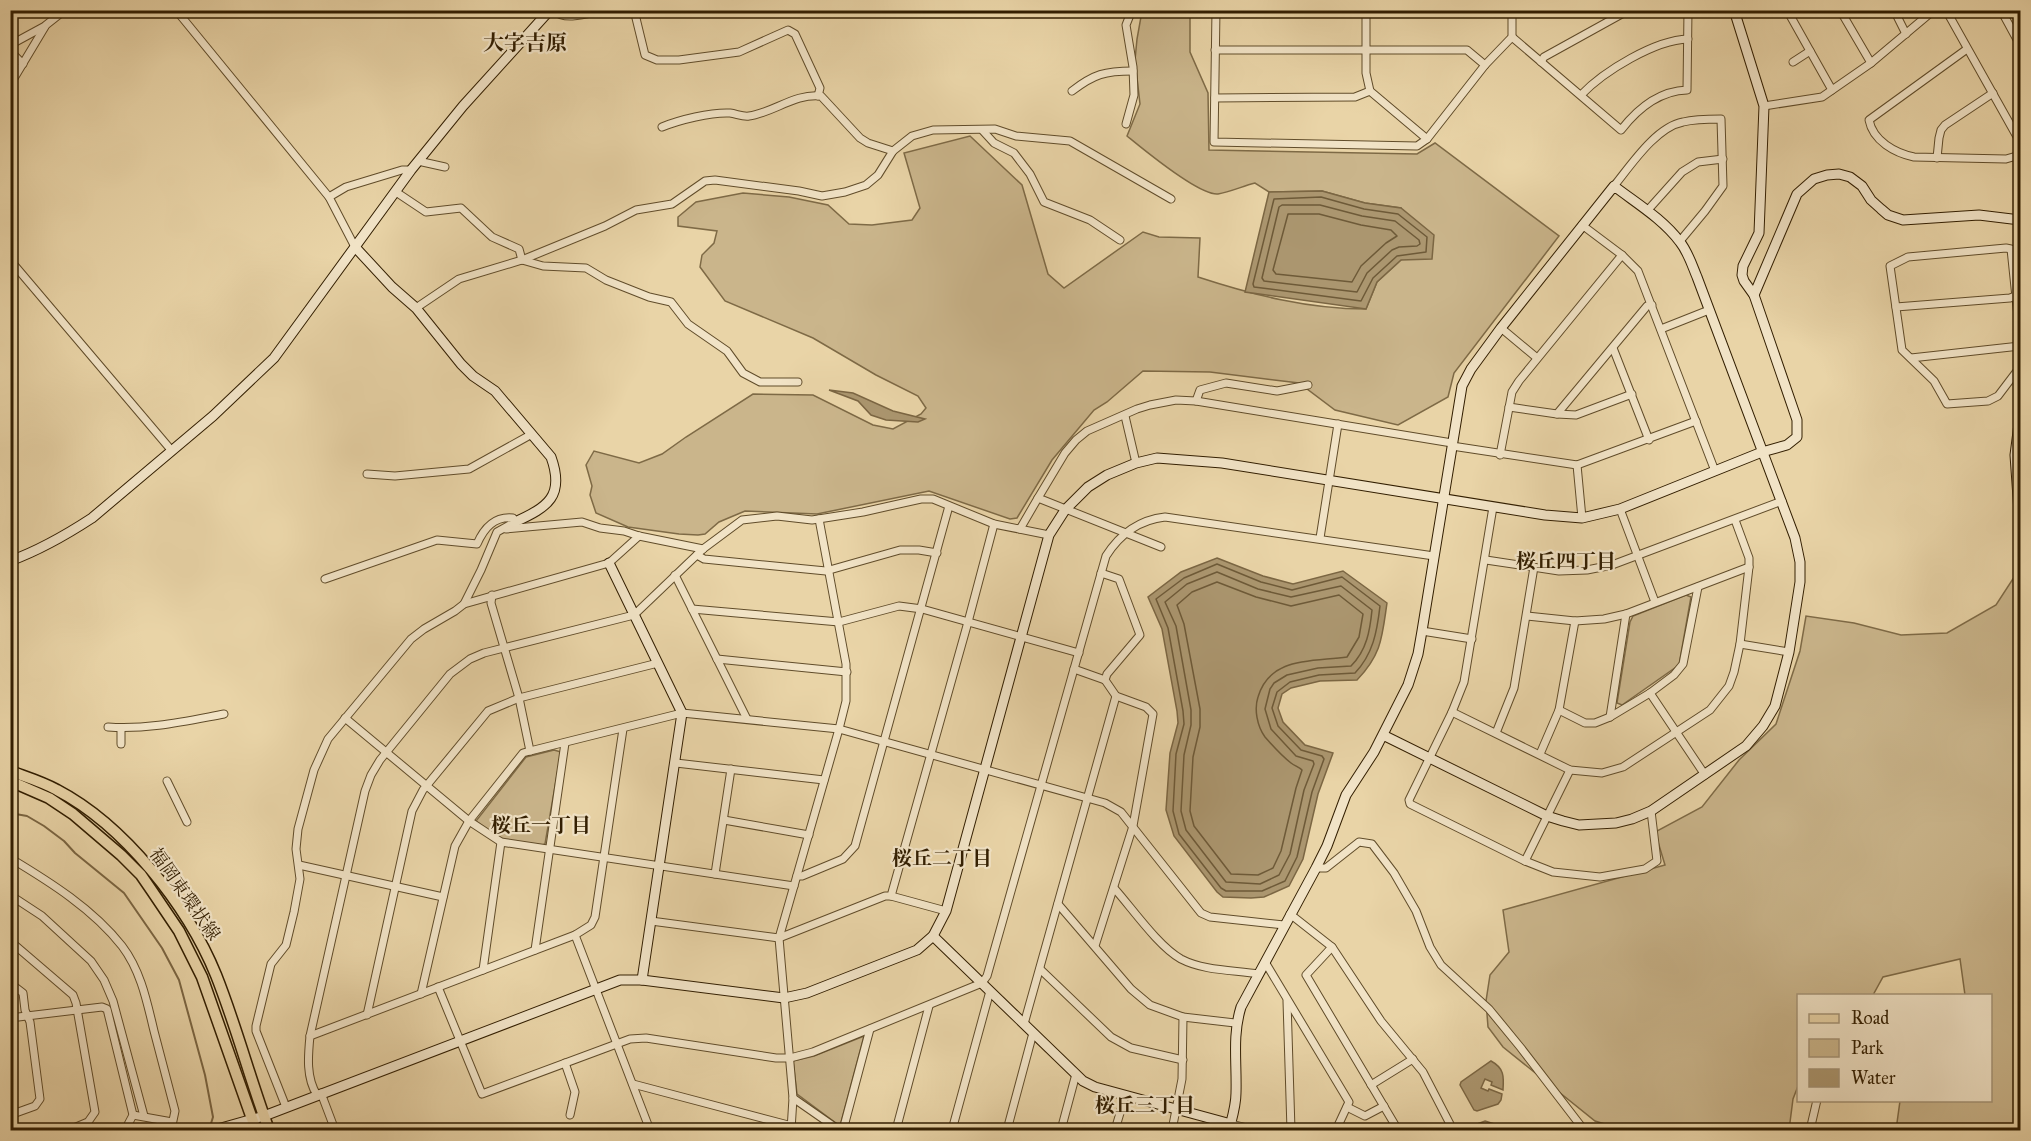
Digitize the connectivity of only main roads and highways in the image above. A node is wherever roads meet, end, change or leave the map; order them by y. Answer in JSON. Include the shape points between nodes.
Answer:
{"nodes":[{"id":1,"x":10,"y":771,"type":"edge"},
{"id":2,"x":10,"y":781,"type":"edge"},
{"id":3,"x":254,"y":1125,"type":"edge"},
{"id":4,"x":269,"y":1131,"type":"edge"}],
"edges":[{"from":1,"to":4,"type":"main road","name":"福岡東環状線","via":[[57,789],[82,806],[132,847],[163,884],[216,975]]},
{"from":2,"to":3,"type":"main road","name":"福岡東環状線","via":[[74,814],[141,875],[192,954]]}]}
